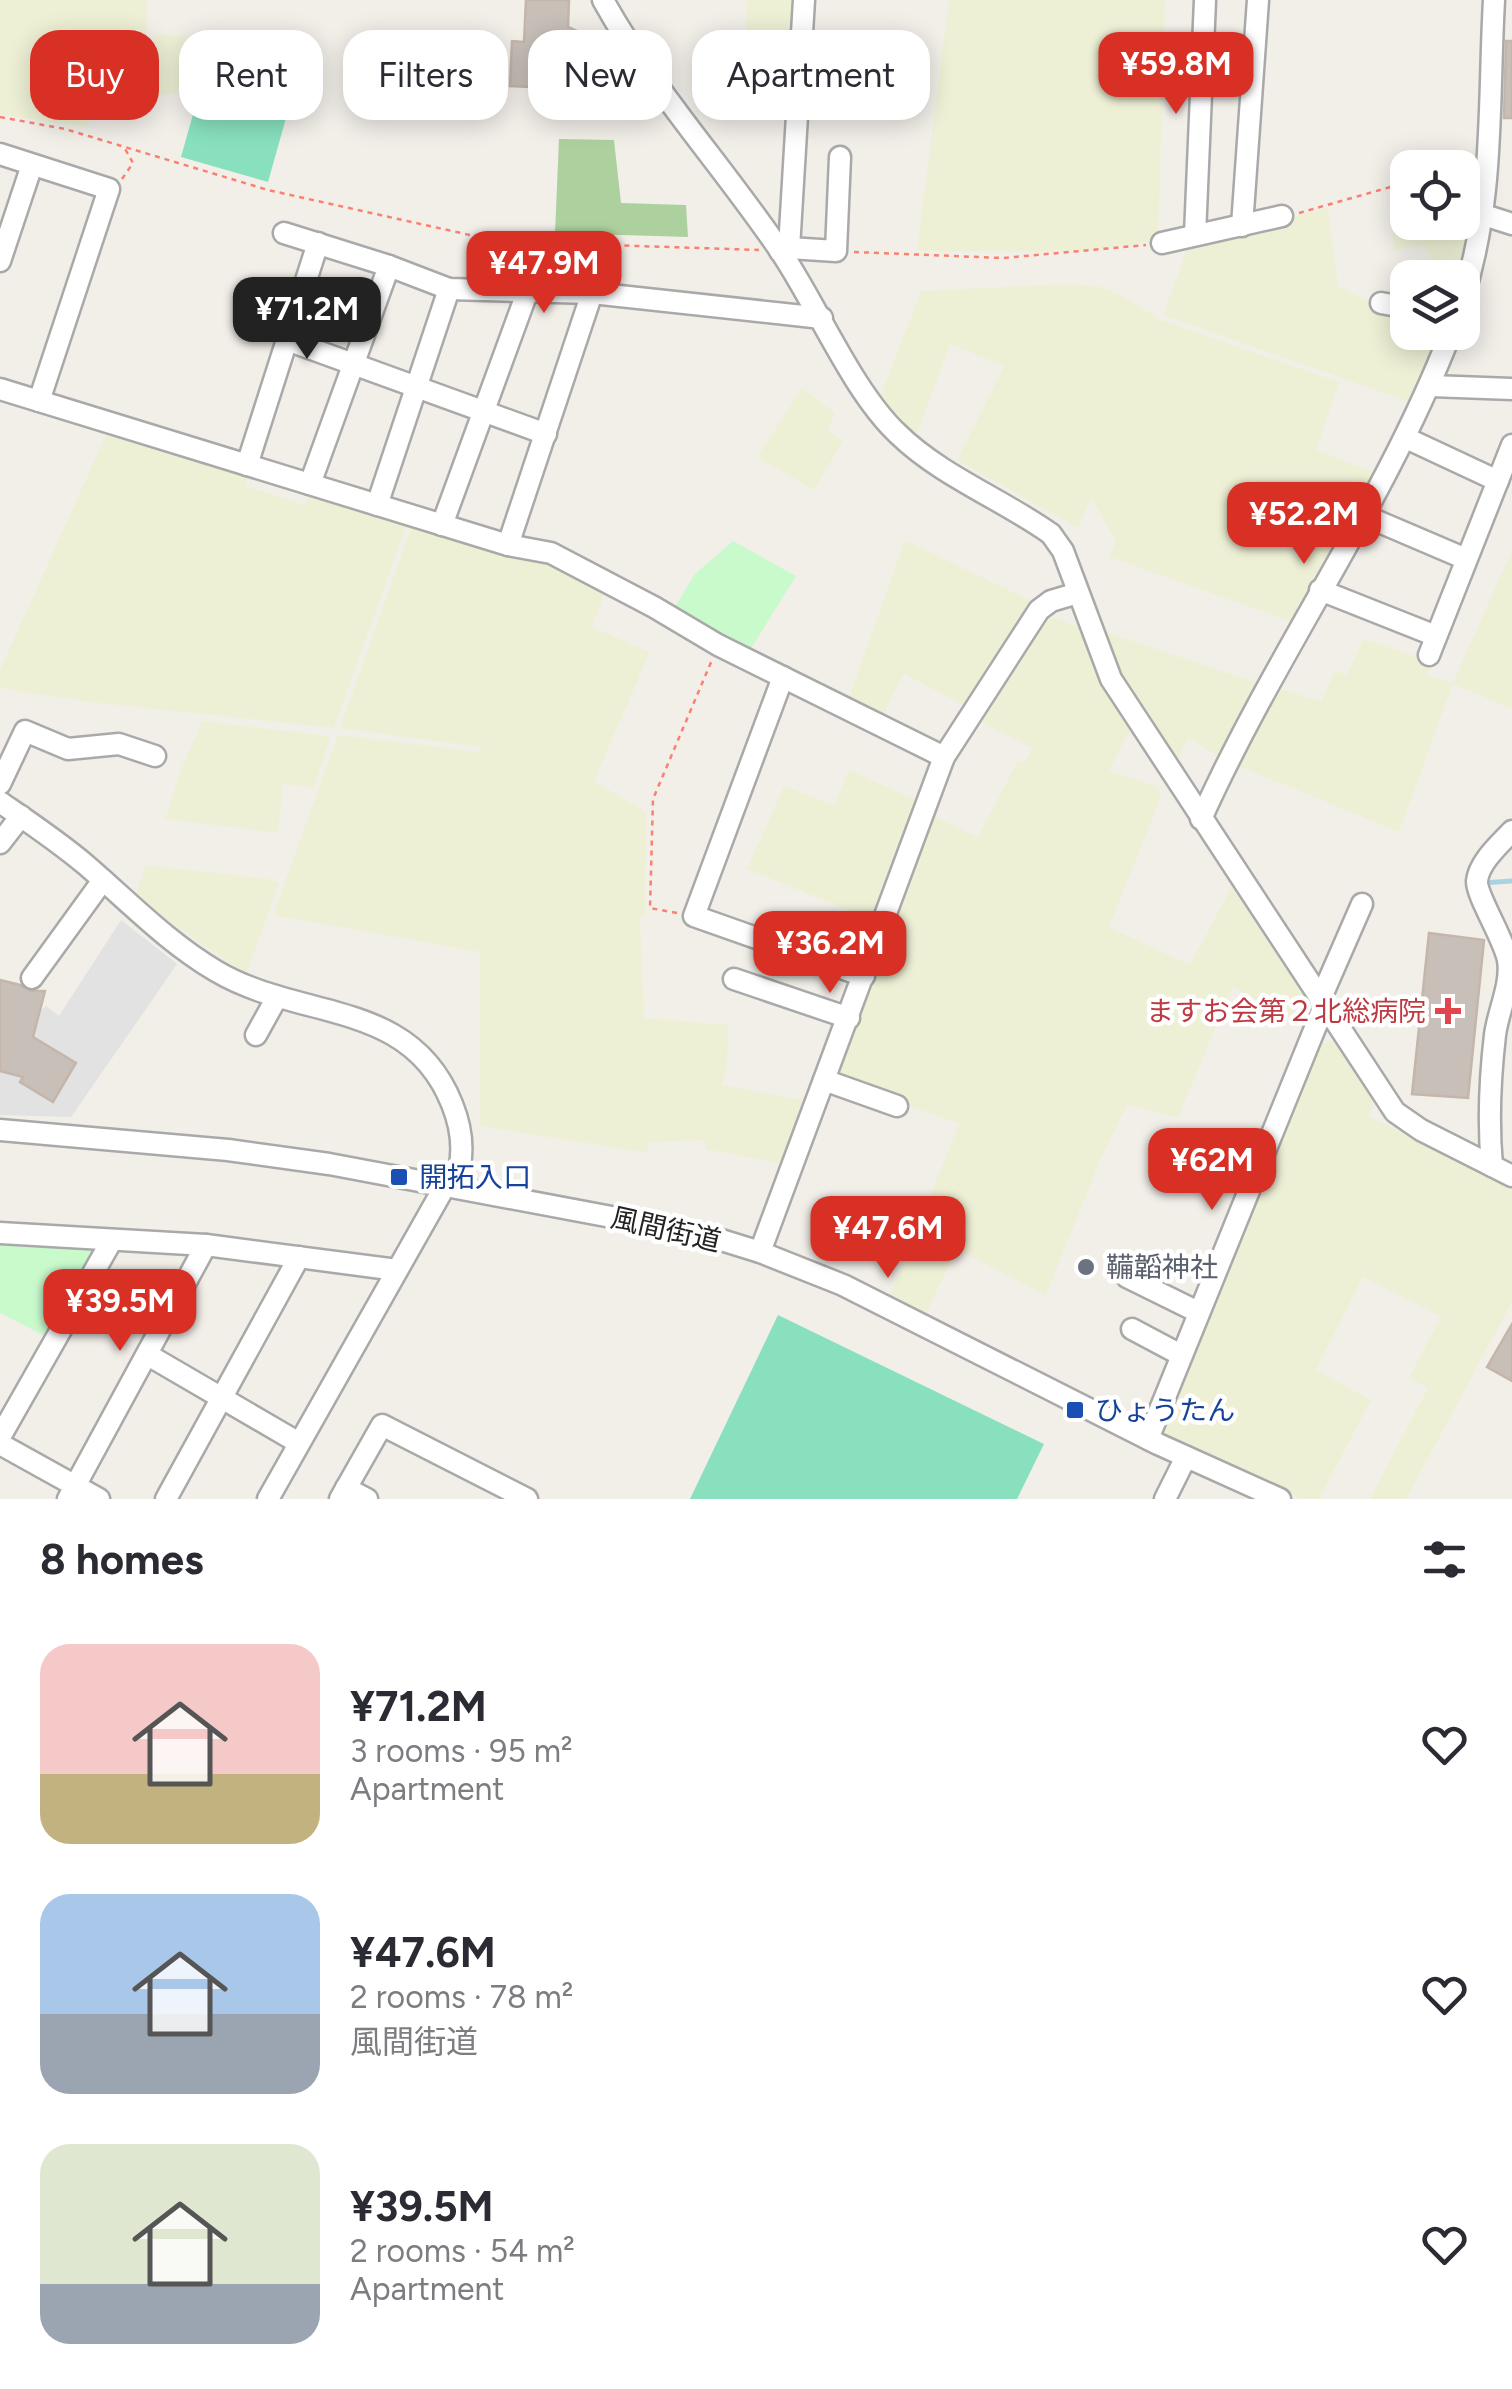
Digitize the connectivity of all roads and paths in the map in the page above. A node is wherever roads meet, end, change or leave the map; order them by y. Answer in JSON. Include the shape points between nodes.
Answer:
{"nodes":[{"id":1,"x":604,"y":0,"type":"edge"},
{"id":2,"x":804,"y":0,"type":"edge"},
{"id":3,"x":1205,"y":0,"type":"edge"},
{"id":4,"x":1258,"y":0,"type":"edge"},
{"id":5,"x":1494,"y":0,"type":"edge"},
{"id":6,"x":1203,"y":62,"type":"junction"},
{"id":7,"x":1252,"y":62,"type":"junction"},
{"id":8,"x":0,"y":116,"type":"edge"},
{"id":9,"x":1512,"y":141,"type":"edge"},
{"id":10,"x":124,"y":147,"type":"junction"},
{"id":11,"x":1491,"y":152,"type":"junction"},
{"id":12,"x":0,"y":154,"type":"edge"},
{"id":13,"x":840,"y":156,"type":"dead end"},
{"id":14,"x":1480,"y":156,"type":"edge"},
{"id":15,"x":32,"y":165,"type":"junction"},
{"id":16,"x":1390,"y":187,"type":"edge"},
{"id":17,"x":110,"y":189,"type":"junction"},
{"id":18,"x":1484,"y":214,"type":"junction"},
{"id":19,"x":1282,"y":216,"type":"joint"},
{"id":20,"x":1512,"y":224,"type":"edge"},
{"id":21,"x":1242,"y":226,"type":"junction"},
{"id":22,"x":284,"y":232,"type":"dead end"},
{"id":23,"x":1196,"y":236,"type":"junction"},
{"id":24,"x":318,"y":243,"type":"junction"},
{"id":25,"x":1162,"y":243,"type":"joint"},
{"id":26,"x":785,"y":249,"type":"junction"},
{"id":27,"x":836,"y":251,"type":"junction"},
{"id":28,"x":1476,"y":260,"type":"edge"},
{"id":29,"x":0,"y":261,"type":"edge"},
{"id":30,"x":389,"y":266,"type":"junction"},
{"id":31,"x":448,"y":289,"type":"junction"},
{"id":32,"x":528,"y":290,"type":"junction"},
{"id":33,"x":592,"y":292,"type":"junction"},
{"id":34,"x":1381,"y":303,"type":"dead end"},
{"id":35,"x":1390,"y":305,"type":"edge"},
{"id":36,"x":822,"y":318,"type":"junction"},
{"id":37,"x":287,"y":340,"type":"junction"},
{"id":38,"x":1445,"y":350,"type":"edge"},
{"id":39,"x":354,"y":364,"type":"junction"},
{"id":40,"x":1431,"y":386,"type":"junction"},
{"id":41,"x":416,"y":387,"type":"junction"},
{"id":42,"x":0,"y":389,"type":"edge"},
{"id":43,"x":1512,"y":390,"type":"edge"},
{"id":44,"x":39,"y":401,"type":"junction"},
{"id":45,"x":484,"y":411,"type":"junction"},
{"id":46,"x":546,"y":434,"type":"junction"},
{"id":47,"x":1406,"y":438,"type":"junction"},
{"id":48,"x":1512,"y":445,"type":"edge"},
{"id":49,"x":247,"y":465,"type":"junction"},
{"id":50,"x":1498,"y":481,"type":"junction"},
{"id":51,"x":310,"y":484,"type":"junction"},
{"id":52,"x":376,"y":505,"type":"junction"},
{"id":53,"x":1363,"y":515,"type":"junction"},
{"id":54,"x":442,"y":526,"type":"junction"},
{"id":55,"x":508,"y":546,"type":"junction"},
{"id":56,"x":1466,"y":559,"type":"junction"},
{"id":57,"x":1320,"y":590,"type":"junction"},
{"id":58,"x":1078,"y":593,"type":"junction"},
{"id":59,"x":718,"y":645,"type":"junction"},
{"id":60,"x":782,"y":677,"type":"junction"},
{"id":61,"x":154,"y":756,"type":"dead end"},
{"id":62,"x":944,"y":757,"type":"junction"},
{"id":63,"x":0,"y":784,"type":"edge"},
{"id":64,"x":0,"y":802,"type":"edge"},
{"id":65,"x":21,"y":816,"type":"junction"},
{"id":66,"x":1201,"y":819,"type":"junction"},
{"id":67,"x":1512,"y":831,"type":"edge"},
{"id":68,"x":0,"y":843,"type":"edge"},
{"id":69,"x":103,"y":880,"type":"junction"},
{"id":70,"x":1362,"y":904,"type":"dead end"},
{"id":71,"x":694,"y":916,"type":"junction"},
{"id":72,"x":864,"y":976,"type":"junction"},
{"id":73,"x":32,"y":978,"type":"dead end"},
{"id":74,"x":734,"y":979,"type":"dead end"},
{"id":75,"x":277,"y":997,"type":"junction"},
{"id":76,"x":1322,"y":1003,"type":"junction"},
{"id":77,"x":848,"y":1018,"type":"junction"},
{"id":78,"x":256,"y":1035,"type":"dead end"},
{"id":79,"x":824,"y":1080,"type":"junction"},
{"id":80,"x":897,"y":1106,"type":"dead end"},
{"id":81,"x":0,"y":1130,"type":"edge"},
{"id":82,"x":1492,"y":1166,"type":"junction"},
{"id":83,"x":1512,"y":1176,"type":"edge"},
{"id":84,"x":448,"y":1184,"type":"junction"},
{"id":85,"x":0,"y":1233,"type":"edge"},
{"id":86,"x":112,"y":1240,"type":"junction"},
{"id":87,"x":206,"y":1245,"type":"junction"},
{"id":88,"x":760,"y":1252,"type":"junction"},
{"id":89,"x":299,"y":1256,"type":"junction"},
{"id":90,"x":397,"y":1270,"type":"junction"},
{"id":91,"x":1127,"y":1277,"type":"dead end"},
{"id":92,"x":1198,"y":1312,"type":"junction"},
{"id":93,"x":1132,"y":1329,"type":"dead end"},
{"id":94,"x":148,"y":1355,"type":"junction"},
{"id":95,"x":1182,"y":1355,"type":"junction"},
{"id":96,"x":221,"y":1398,"type":"junction"},
{"id":97,"x":1148,"y":1439,"type":"junction"},
{"id":98,"x":0,"y":1440,"type":"edge"},
{"id":99,"x":300,"y":1443,"type":"junction"},
{"id":100,"x":1186,"y":1457,"type":"junction"},
{"id":101,"x":72,"y":1492,"type":"edge"},
{"id":102,"x":343,"y":1494,"type":"edge"},
{"id":103,"x":99,"y":1499,"type":"edge"},
{"id":104,"x":166,"y":1499,"type":"edge"},
{"id":105,"x":268,"y":1499,"type":"edge"},
{"id":106,"x":368,"y":1499,"type":"edge"},
{"id":107,"x":527,"y":1499,"type":"edge"},
{"id":108,"x":1165,"y":1499,"type":"edge"},
{"id":109,"x":1280,"y":1499,"type":"edge"}],
"edges":[{"from":1,"to":26,"type":"street","via":[[640,60]]},
{"from":2,"to":26,"type":"street"},
{"from":3,"to":6,"type":"street"},
{"from":4,"to":7,"type":"street"},
{"from":5,"to":11,"type":"street"},
{"from":6,"to":7,"type":"street"},
{"from":6,"to":23,"type":"street"},
{"from":7,"to":21,"type":"street"},
{"from":8,"to":10,"type":"path"},
{"from":9,"to":11,"type":"street"},
{"from":10,"to":17,"type":"path","via":[[132,162],[128,174]]},
{"from":10,"to":26,"type":"path","via":[[268,190],[498,240]]},
{"from":11,"to":14,"type":"path"},
{"from":11,"to":18,"type":"street"},
{"from":12,"to":15,"type":"street"},
{"from":13,"to":27,"type":"street"},
{"from":15,"to":17,"type":"street"},
{"from":15,"to":29,"type":"street"},
{"from":16,"to":19,"type":"path"},
{"from":17,"to":44,"type":"street"},
{"from":18,"to":20,"type":"street"},
{"from":18,"to":28,"type":"street"},
{"from":19,"to":21,"type":"street"},
{"from":21,"to":23,"type":"street"},
{"from":22,"to":24,"type":"street"},
{"from":23,"to":25,"type":"street"},
{"from":24,"to":30,"type":"street"},
{"from":24,"to":37,"type":"street"},
{"from":25,"to":27,"type":"path","via":[[1004,258]]},
{"from":26,"to":27,"type":"street"},
{"from":26,"to":36,"type":"street"},
{"from":30,"to":31,"type":"street"},
{"from":30,"to":39,"type":"street"},
{"from":31,"to":32,"type":"street"},
{"from":31,"to":41,"type":"street"},
{"from":32,"to":33,"type":"street"},
{"from":32,"to":45,"type":"street"},
{"from":33,"to":36,"type":"street"},
{"from":33,"to":46,"type":"street"},
{"from":34,"to":35,"type":"street"},
{"from":36,"to":58,"type":"street","via":[[898,434],[1051,534]]},
{"from":37,"to":39,"type":"street"},
{"from":37,"to":49,"type":"street"},
{"from":38,"to":40,"type":"street"},
{"from":39,"to":41,"type":"street"},
{"from":39,"to":51,"type":"street"},
{"from":40,"to":43,"type":"street"},
{"from":40,"to":47,"type":"street"},
{"from":41,"to":45,"type":"street"},
{"from":41,"to":52,"type":"street"},
{"from":42,"to":44,"type":"street"},
{"from":44,"to":49,"type":"street"},
{"from":45,"to":46,"type":"street"},
{"from":45,"to":54,"type":"street"},
{"from":46,"to":55,"type":"street"},
{"from":47,"to":50,"type":"street"},
{"from":47,"to":53,"type":"street"},
{"from":48,"to":50,"type":"street"},
{"from":49,"to":51,"type":"street"},
{"from":50,"to":56,"type":"street"},
{"from":51,"to":52,"type":"street"},
{"from":52,"to":54,"type":"street"},
{"from":53,"to":56,"type":"street"},
{"from":53,"to":57,"type":"street"},
{"from":54,"to":55,"type":"street"},
{"from":55,"to":59,"type":"street","via":[[551,553]]},
{"from":56,"to":57,"type":"street","via":[[1433,646]]},
{"from":57,"to":66,"type":"street"},
{"from":58,"to":62,"type":"street","via":[[1039,610]]},
{"from":58,"to":66,"type":"street","via":[[1111,679]]},
{"from":59,"to":60,"type":"street"},
{"from":59,"to":71,"type":"path","via":[[653,799],[650,908]]},
{"from":60,"to":62,"type":"street"},
{"from":60,"to":71,"type":"street"},
{"from":61,"to":63,"type":"street","via":[[120,744],[68,749],[25,731]]},
{"from":62,"to":72,"type":"street"},
{"from":64,"to":65,"type":"street"},
{"from":65,"to":68,"type":"street"},
{"from":65,"to":69,"type":"street"},
{"from":66,"to":76,"type":"street"},
{"from":67,"to":82,"type":"street","via":[[1477,880],[1508,960],[1495,1034]]},
{"from":69,"to":73,"type":"street"},
{"from":69,"to":75,"type":"street","via":[[166,938],[218,972]]},
{"from":70,"to":76,"type":"street"},
{"from":71,"to":72,"type":"street"},
{"from":72,"to":77,"type":"street"},
{"from":74,"to":77,"type":"street"},
{"from":75,"to":78,"type":"street"},
{"from":75,"to":84,"type":"street","via":[[385,1028],[430,1063],[456,1113],[462,1146],[461,1170]]},
{"from":76,"to":82,"type":"street","via":[[1394,1112]]},
{"from":76,"to":92,"type":"street"},
{"from":77,"to":79,"type":"street"},
{"from":79,"to":80,"type":"street"},
{"from":79,"to":88,"type":"street"},
{"from":81,"to":84,"type":"street","name":"風間街道","via":[[228,1150]]},
{"from":82,"to":83,"type":"street"},
{"from":84,"to":88,"type":"street","name":"風間街道","via":[[654,1223]]},
{"from":84,"to":90,"type":"street"},
{"from":85,"to":86,"type":"street"},
{"from":86,"to":87,"type":"street"},
{"from":86,"to":98,"type":"street"},
{"from":87,"to":89,"type":"street"},
{"from":87,"to":94,"type":"street"},
{"from":88,"to":97,"type":"street","name":"風間街道","via":[[843,1286]]},
{"from":89,"to":90,"type":"street"},
{"from":89,"to":96,"type":"street"},
{"from":90,"to":99,"type":"street"},
{"from":91,"to":92,"type":"street"},
{"from":92,"to":95,"type":"street"},
{"from":93,"to":95,"type":"street"},
{"from":94,"to":96,"type":"street"},
{"from":94,"to":101,"type":"street"},
{"from":95,"to":97,"type":"street"},
{"from":96,"to":99,"type":"street"},
{"from":96,"to":104,"type":"street"},
{"from":97,"to":100,"type":"street","name":"風間街道"},
{"from":98,"to":101,"type":"street"},
{"from":99,"to":105,"type":"street"},
{"from":100,"to":108,"type":"street"},
{"from":100,"to":109,"type":"street","name":"風間街道"},
{"from":101,"to":103,"type":"street"},
{"from":102,"to":106,"type":"street"},
{"from":102,"to":107,"type":"street","via":[[382,1424]]}]}
